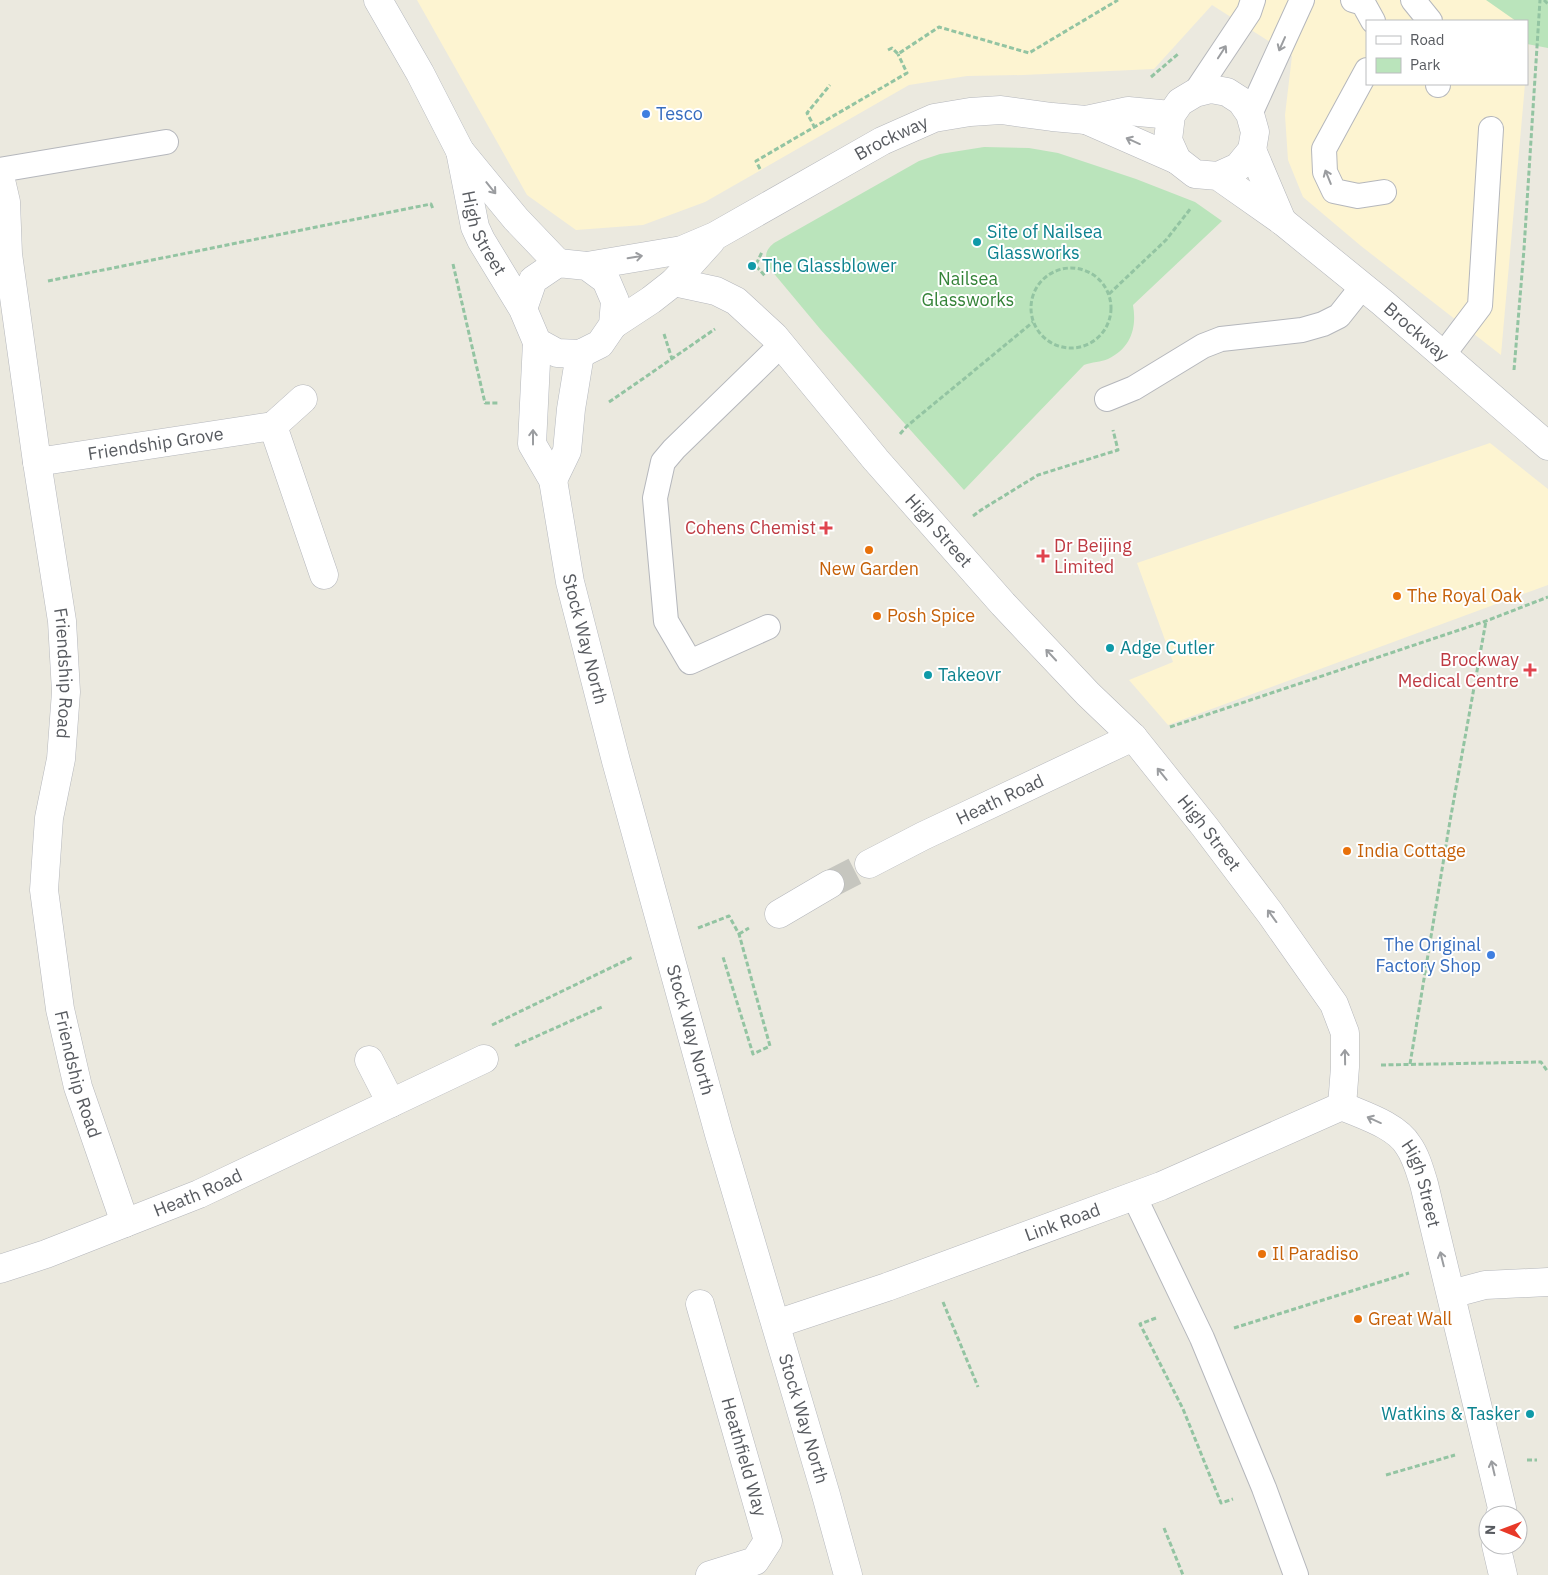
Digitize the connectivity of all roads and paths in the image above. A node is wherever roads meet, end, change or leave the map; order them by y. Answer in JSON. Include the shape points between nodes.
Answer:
{"nodes":[{"id":1,"x":378,"y":0,"type":"edge"},
{"id":2,"x":1118,"y":0,"type":"edge"},
{"id":3,"x":1254,"y":0,"type":"edge"},
{"id":4,"x":1302,"y":0,"type":"edge"},
{"id":5,"x":1354,"y":0,"type":"edge"},
{"id":6,"x":1413,"y":0,"type":"edge"},
{"id":7,"x":1540,"y":0,"type":"edge"},
{"id":8,"x":1544,"y":0,"type":"edge"},
{"id":9,"x":1548,"y":4,"type":"edge"},
{"id":10,"x":1372,"y":20,"type":"edge"},
{"id":11,"x":1429,"y":20,"type":"edge"},
{"id":12,"x":888,"y":50,"type":"dead end"},
{"id":13,"x":1183,"y":50,"type":"dead end"},
{"id":14,"x":1366,"y":72,"type":"edge"},
{"id":15,"x":1145,"y":82,"type":"dead end"},
{"id":16,"x":830,"y":85,"type":"dead end"},
{"id":17,"x":1195,"y":93,"type":"junction"},
{"id":18,"x":1250,"y":114,"type":"junction"},
{"id":19,"x":1171,"y":115,"type":"junction"},
{"id":20,"x":1086,"y":120,"type":"junction"},
{"id":21,"x":815,"y":128,"type":"dead end"},
{"id":22,"x":1491,"y":129,"type":"dead end"},
{"id":23,"x":166,"y":142,"type":"dead end"},
{"id":24,"x":460,"y":150,"type":"junction"},
{"id":25,"x":1252,"y":150,"type":"junction"},
{"id":26,"x":1177,"y":160,"type":"junction"},
{"id":27,"x":0,"y":170,"type":"edge"},
{"id":28,"x":0,"y":176,"type":"edge"},
{"id":29,"x":1218,"y":176,"type":"junction"},
{"id":30,"x":1384,"y":192,"type":"dead end"},
{"id":31,"x":1196,"y":203,"type":"dead end"},
{"id":32,"x":431,"y":204,"type":"dead end"},
{"id":33,"x":1282,"y":221,"type":"junction"},
{"id":34,"x":715,"y":236,"type":"junction"},
{"id":35,"x":765,"y":245,"type":"dead end"},
{"id":36,"x":4,"y":255,"type":"edge"},
{"id":37,"x":451,"y":258,"type":"dead end"},
{"id":38,"x":558,"y":263,"type":"junction"},
{"id":39,"x":587,"y":266,"type":"junction"},
{"id":40,"x":750,"y":279,"type":"dead end"},
{"id":41,"x":674,"y":282,"type":"junction"},
{"id":42,"x":1362,"y":287,"type":"junction"},
{"id":43,"x":13,"y":288,"type":"junction"},
{"id":44,"x":1109,"y":294,"type":"junction"},
{"id":45,"x":523,"y":309,"type":"junction"},
{"id":46,"x":1033,"y":322,"type":"junction"},
{"id":47,"x":613,"y":325,"type":"junction"},
{"id":48,"x":721,"y":325,"type":"dead end"},
{"id":49,"x":661,"y":327,"type":"dead end"},
{"id":50,"x":538,"y":342,"type":"junction"},
{"id":51,"x":781,"y":345,"type":"junction"},
{"id":52,"x":580,"y":354,"type":"junction"},
{"id":53,"x":1444,"y":355,"type":"junction"},
{"id":54,"x":672,"y":359,"type":"junction"},
{"id":55,"x":1507,"y":369,"type":"dead end"},
{"id":56,"x":303,"y":399,"type":"dead end"},
{"id":57,"x":1106,"y":399,"type":"joint"},
{"id":58,"x":506,"y":403,"type":"dead end"},
{"id":59,"x":603,"y":405,"type":"dead end"},
{"id":60,"x":273,"y":426,"type":"junction"},
{"id":61,"x":1548,"y":446,"type":"edge"},
{"id":62,"x":876,"y":460,"type":"junction"},
{"id":63,"x":37,"y":462,"type":"junction"},
{"id":64,"x":553,"y":480,"type":"junction"},
{"id":65,"x":946,"y":540,"type":"junction"},
{"id":66,"x":324,"y":575,"type":"dead end"},
{"id":67,"x":1548,"y":597,"type":"edge"},
{"id":68,"x":1486,"y":621,"type":"junction"},
{"id":69,"x":768,"y":627,"type":"dead end"},
{"id":70,"x":1133,"y":737,"type":"junction"},
{"id":71,"x":869,"y":864,"type":"tunnel mouth"},
{"id":72,"x":830,"y":884,"type":"tunnel mouth"},
{"id":73,"x":779,"y":914,"type":"dead end"},
{"id":74,"x":666,"y":941,"type":"junction"},
{"id":75,"x":724,"y":957,"type":"dead end"},
{"id":76,"x":602,"y":1007,"type":"dead end"},
{"id":77,"x":484,"y":1059,"type":"junction"},
{"id":78,"x":369,"y":1060,"type":"dead end"},
{"id":79,"x":1410,"y":1064,"type":"junction"},
{"id":80,"x":1346,"y":1067,"type":"junction"},
{"id":81,"x":1548,"y":1072,"type":"edge"},
{"id":82,"x":392,"y":1103,"type":"junction"},
{"id":83,"x":1342,"y":1106,"type":"junction"},
{"id":84,"x":1134,"y":1196,"type":"junction"},
{"id":85,"x":125,"y":1223,"type":"junction"},
{"id":86,"x":1443,"y":1262,"type":"junction"},
{"id":87,"x":0,"y":1268,"type":"edge"},
{"id":88,"x":930,"y":1271,"type":"junction"},
{"id":89,"x":1548,"y":1282,"type":"edge"},
{"id":90,"x":1451,"y":1294,"type":"junction"},
{"id":91,"x":700,"y":1304,"type":"dead end"},
{"id":92,"x":776,"y":1324,"type":"junction"},
{"id":93,"x":1140,"y":1324,"type":"dead end"},
{"id":94,"x":1202,"y":1338,"type":"junction"},
{"id":95,"x":978,"y":1387,"type":"dead end"},
{"id":96,"x":1488,"y":1446,"type":"junction"},
{"id":97,"x":1386,"y":1475,"type":"dead end"},
{"id":98,"x":1221,"y":1503,"type":"dead end"},
{"id":99,"x":1501,"y":1505,"type":"edge"},
{"id":100,"x":1164,"y":1528,"type":"dead end"},
{"id":101,"x":1498,"y":1555,"type":"edge"},
{"id":102,"x":710,"y":1575,"type":"edge"},
{"id":103,"x":848,"y":1575,"type":"edge"},
{"id":104,"x":1183,"y":1575,"type":"edge"},
{"id":105,"x":1296,"y":1575,"type":"edge"},
{"id":106,"x":1503,"y":1575,"type":"edge"}],
"edges":[{"from":1,"to":24,"type":"street","name":"High Street"},
{"from":2,"to":12,"type":"path","via":[[1029,54],[939,28],[898,54],[892,48]]},
{"from":17,"to":3,"type":"lane","one_way":true},
{"from":4,"to":18,"type":"lane","one_way":true},
{"from":5,"to":10,"type":"lane","via":[[1363,3]]},
{"from":6,"to":11,"type":"lane"},
{"from":7,"to":55,"type":"path","via":[[1513,374]]},
{"from":8,"to":9,"type":"path"},
{"from":13,"to":15,"type":"path"},
{"from":30,"to":14,"type":"lane","one_way":true,"via":[[1358,196],[1334,191],[1325,172],[1324,149]]},
{"from":16,"to":21,"type":"path","via":[[807,113]]},
{"from":17,"to":18,"type":"street","via":[[1227,92],[1241,101]]},
{"from":17,"to":19,"type":"street","via":[[1180,102]]},
{"from":18,"to":25,"type":"street","name":"Brockway","via":[[1255,132]]},
{"from":19,"to":20,"type":"street","name":"Brockway","via":[[1128,111]]},
{"from":19,"to":26,"type":"street","via":[[1168,140]]},
{"from":26,"to":20,"type":"street","name":"Brockway","one_way":true},
{"from":20,"to":34,"type":"street","name":"Brockway","via":[[1001,110],[934,118],[882,141]]},
{"from":22,"to":53,"type":"lane","via":[[1480,306]]},
{"from":23,"to":27,"type":"lane"},
{"from":24,"to":38,"type":"street","name":"High Street","one_way":true,"via":[[516,219]]},
{"from":24,"to":45,"type":"street","name":"High Street","via":[[481,240]]},
{"from":25,"to":29,"type":"street","via":[[1238,168]]},
{"from":25,"to":33,"type":"street","name":"Brockway"},
{"from":26,"to":29,"type":"street","name":"Brockway","via":[[1195,174]]},
{"from":28,"to":36,"type":"street","name":"Friendship Road","via":[[6,202]]},
{"from":29,"to":33,"type":"street","name":"Brockway"},
{"from":31,"to":44,"type":"path","via":[[1166,240]]},
{"from":32,"to":43,"type":"path"},
{"from":33,"to":42,"type":"street","name":"Brockway"},
{"from":39,"to":34,"type":"street","name":"Brockway","one_way":true,"via":[[682,250]]},
{"from":34,"to":41,"type":"street","name":"Brockway"},
{"from":35,"to":40,"type":"path"},
{"from":36,"to":43,"type":"street","name":"Friendship Road"},
{"from":37,"to":58,"type":"path","via":[[484,403]]},
{"from":38,"to":39,"type":"street"},
{"from":38,"to":45,"type":"street","via":[[532,280]]},
{"from":39,"to":47,"type":"street","via":[[606,280],[615,302]]},
{"from":41,"to":47,"type":"street","name":"Brockway"},
{"from":41,"to":51,"type":"street","name":"High Street","via":[[716,291],[736,301]]},
{"from":42,"to":53,"type":"street","name":"Brockway"},
{"from":42,"to":57,"type":"lane","via":[[1339,316],[1323,324],[1302,330],[1221,339],[1203,346],[1134,388]]},
{"from":43,"to":63,"type":"street","name":"Friendship Road"},
{"from":44,"to":46,"type":"path","via":[[1112,305],[1106,328],[1097,339],[1084,346],[1057,346],[1038,332]]},
{"from":44,"to":46,"type":"path","via":[[1089,271],[1076,267],[1062,268],[1042,279],[1034,291],[1031,305]]},
{"from":45,"to":50,"type":"street","name":"Stock Way North"},
{"from":46,"to":62,"type":"path","via":[[907,426]]},
{"from":47,"to":52,"type":"street","via":[[600,344]]},
{"from":48,"to":54,"type":"path"},
{"from":49,"to":54,"type":"path"},
{"from":50,"to":52,"type":"street","via":[[557,354]]},
{"from":64,"to":50,"type":"street","name":"Stock Way North","one_way":true,"via":[[532,444]]},
{"from":51,"to":62,"type":"street","name":"High Street"},
{"from":51,"to":69,"type":"lane","via":[[663,462],[655,498],[666,621],[690,662]]},
{"from":52,"to":64,"type":"street","via":[[567,450]]},
{"from":53,"to":61,"type":"street","name":"Brockway"},
{"from":54,"to":59,"type":"path"},
{"from":56,"to":60,"type":"street"},
{"from":57,"to":65,"type":"path","via":[[1118,450],[1038,475],[981,510]]},
{"from":60,"to":63,"type":"street","name":"Friendship Grove"},
{"from":60,"to":66,"type":"street"},
{"from":62,"to":65,"type":"street","name":"High Street"},
{"from":63,"to":85,"type":"street","name":"Friendship Road","via":[[62,621],[66,692],[61,759],[49,818],[44,890],[60,1009],[78,1087]]},
{"from":64,"to":74,"type":"street","name":"Stock Way North","via":[[570,582]]},
{"from":70,"to":65,"type":"street","name":"High Street","one_way":true,"via":[[1088,694]]},
{"from":67,"to":68,"type":"path"},
{"from":68,"to":70,"type":"path","via":[[1181,724]]},
{"from":68,"to":79,"type":"path"},
{"from":70,"to":71,"type":"street","name":"Heath Road"},
{"from":80,"to":70,"type":"street","name":"High Street","one_way":true,"via":[[1345,1034],[1334,1004],[1264,905]]},
{"from":72,"to":73,"type":"street"},
{"from":74,"to":75,"type":"path","via":[[729,916],[739,934],[770,1046],[753,1054]]},
{"from":74,"to":77,"type":"path","via":[[477,1032]]},
{"from":74,"to":92,"type":"street","name":"Stock Way North"},
{"from":76,"to":77,"type":"path"},
{"from":77,"to":82,"type":"street","name":"Heath Road"},
{"from":78,"to":82,"type":"street"},
{"from":79,"to":80,"type":"path"},
{"from":79,"to":81,"type":"path","via":[[1541,1062]]},
{"from":80,"to":83,"type":"street","name":"High Street"},
{"from":82,"to":85,"type":"street","name":"Heath Road","via":[[199,1194]]},
{"from":83,"to":84,"type":"street","name":"Link Road"},
{"from":86,"to":83,"type":"street","name":"High Street","one_way":true,"via":[[1424,1184],[1408,1143],[1382,1123]]},
{"from":84,"to":88,"type":"street","name":"Link Road"},
{"from":84,"to":94,"type":"lane"},
{"from":85,"to":87,"type":"street","name":"Heath Road"},
{"from":86,"to":90,"type":"street","name":"High Street"},
{"from":86,"to":94,"type":"path"},
{"from":88,"to":92,"type":"street","name":"Link Road"},
{"from":88,"to":95,"type":"path"},
{"from":89,"to":90,"type":"street","via":[[1485,1285]]},
{"from":90,"to":96,"type":"street","name":"High Street"},
{"from":91,"to":102,"type":"street","name":"Heathfield Way","via":[[768,1541],[755,1561]]},
{"from":92,"to":103,"type":"street","name":"Stock Way North"},
{"from":93,"to":98,"type":"path","via":[[1182,1409]]},
{"from":94,"to":105,"type":"lane"},
{"from":96,"to":97,"type":"path"},
{"from":99,"to":96,"type":"street","name":"High Street","one_way":true},
{"from":100,"to":104,"type":"path"},
{"from":101,"to":106,"type":"street"}]}
